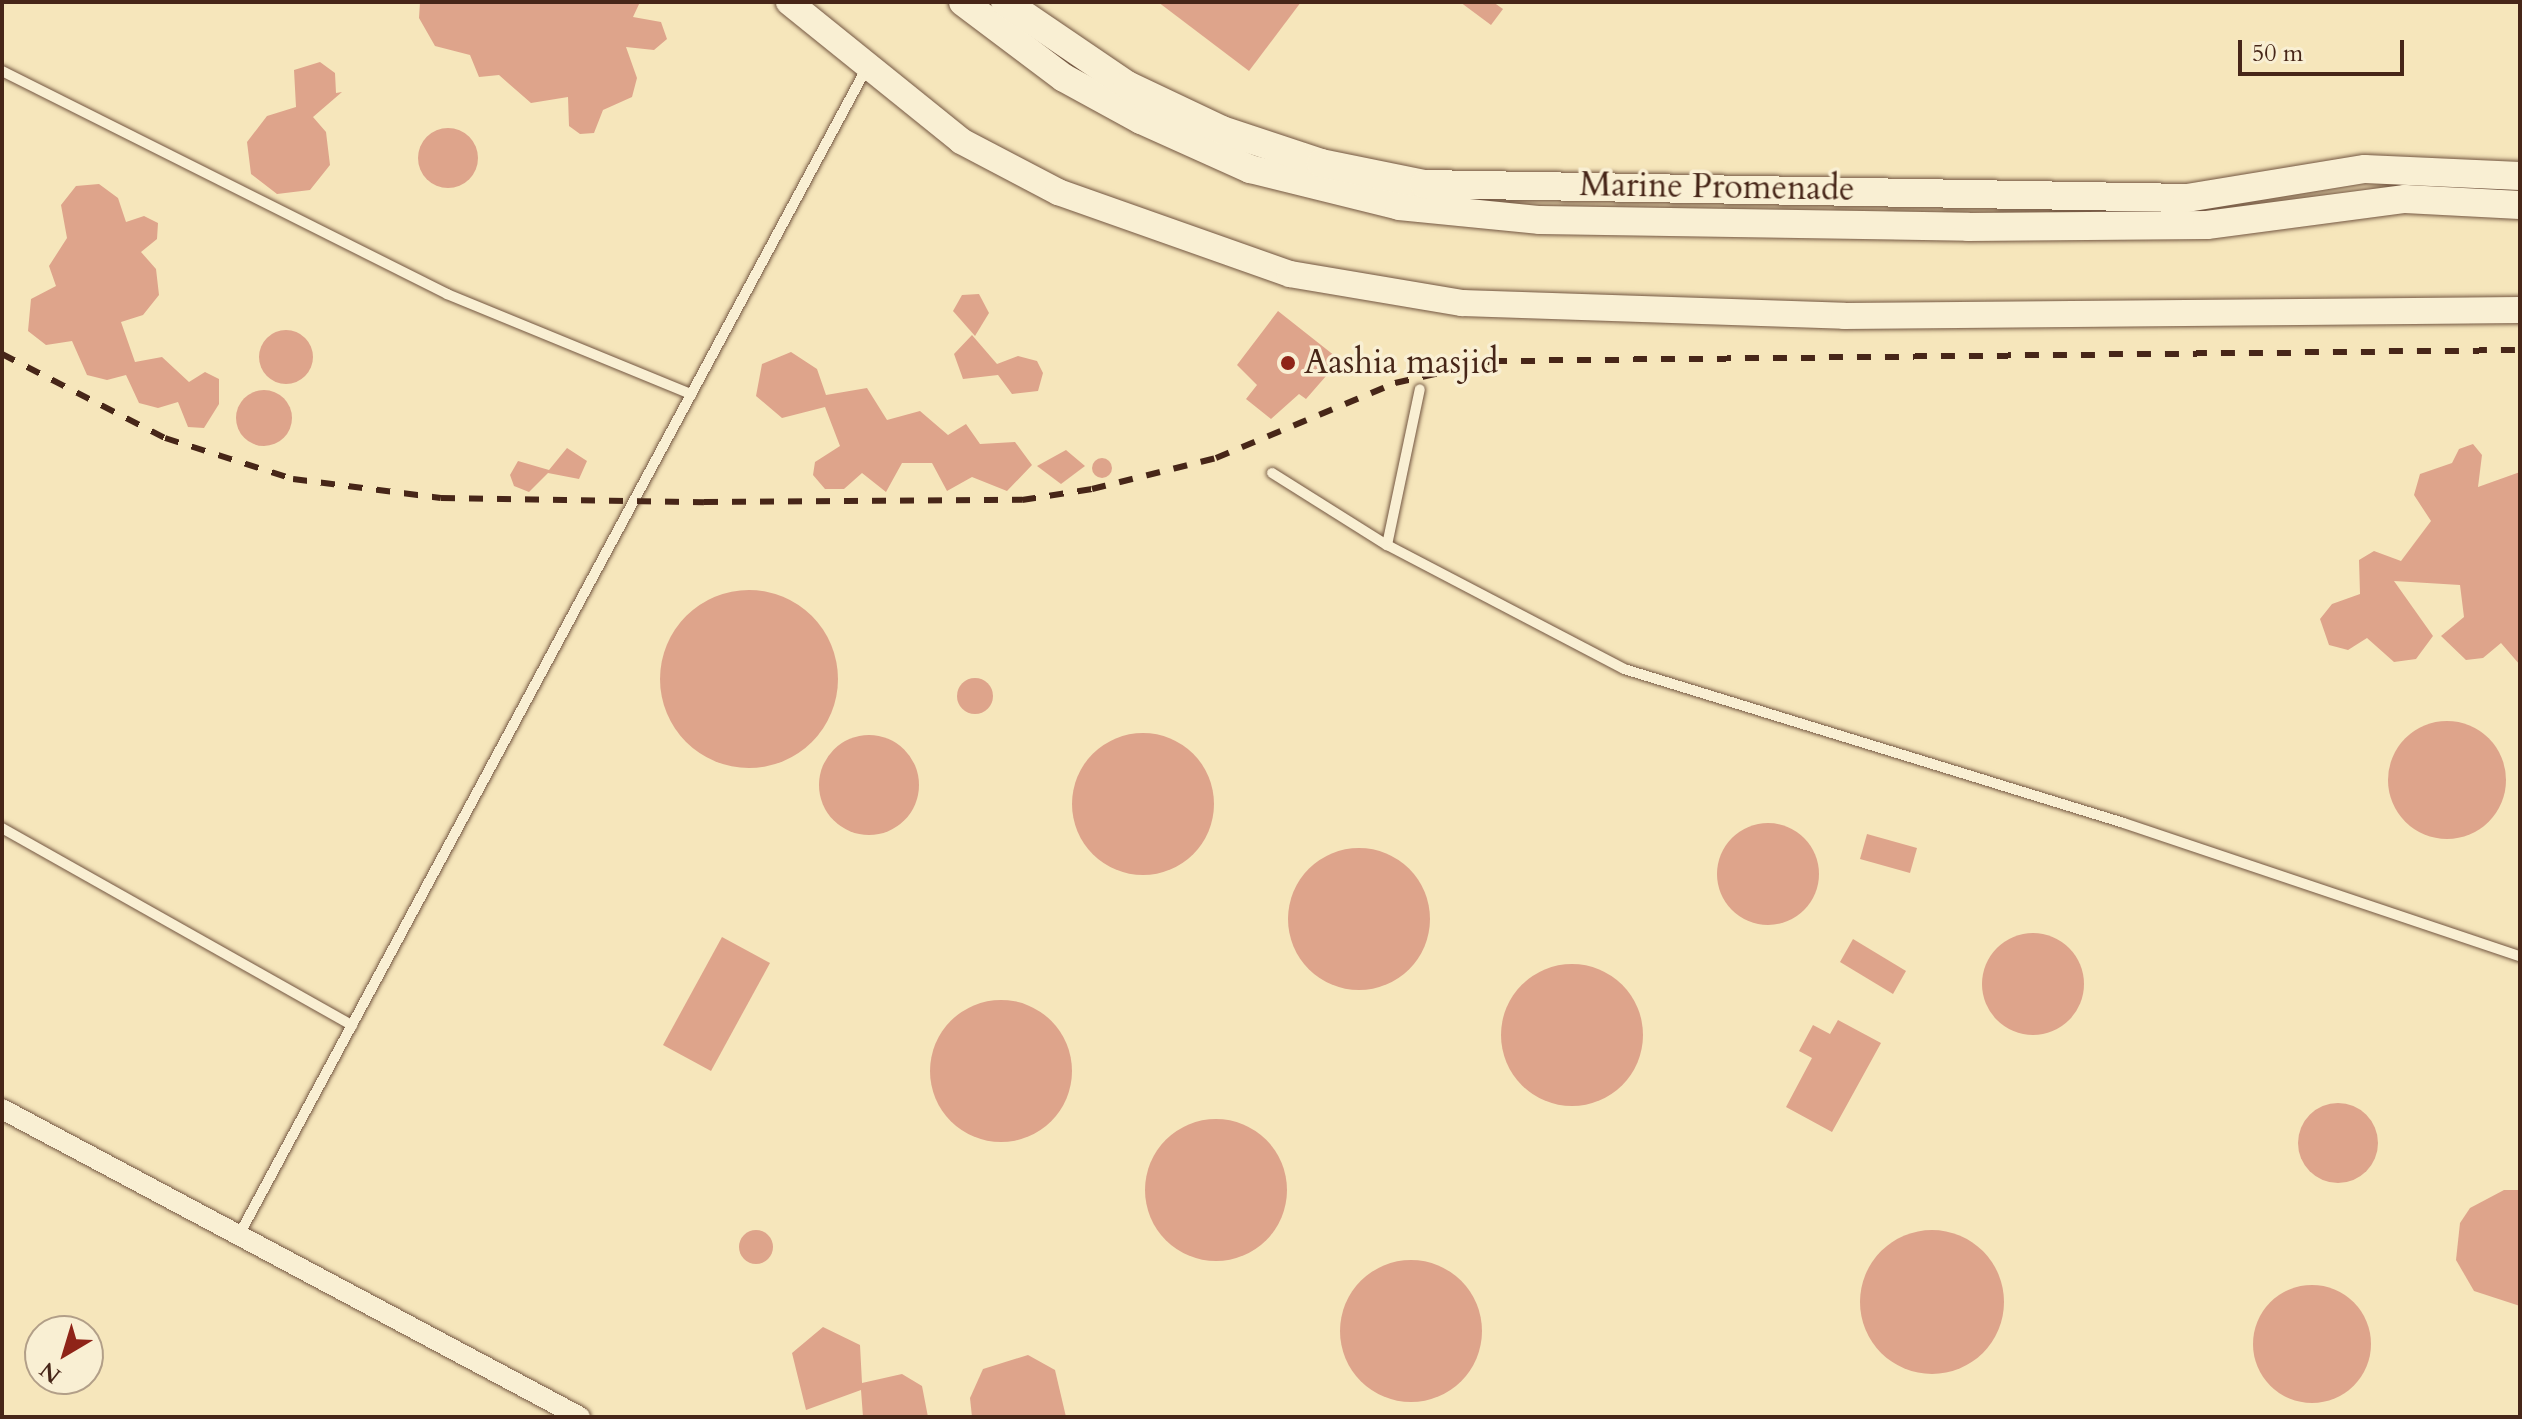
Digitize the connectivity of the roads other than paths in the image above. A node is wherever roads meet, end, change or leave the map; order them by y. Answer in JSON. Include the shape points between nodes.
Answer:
{"nodes":[{"id":1,"x":789,"y":2,"type":"edge"},
{"id":2,"x":963,"y":2,"type":"edge"},
{"id":3,"x":1005,"y":2,"type":"edge"},
{"id":4,"x":867,"y":67,"type":"junction"},
{"id":5,"x":2,"y":71,"type":"edge"},
{"id":6,"x":2520,"y":176,"type":"edge"},
{"id":7,"x":2520,"y":205,"type":"edge"},
{"id":8,"x":2520,"y":310,"type":"edge"},
{"id":9,"x":1420,"y":389,"type":"dead end"},
{"id":10,"x":691,"y":394,"type":"junction"},
{"id":11,"x":1272,"y":473,"type":"dead end"},
{"id":12,"x":1387,"y":545,"type":"junction"},
{"id":13,"x":2,"y":828,"type":"edge"},
{"id":14,"x":2520,"y":956,"type":"edge"},
{"id":15,"x":352,"y":1025,"type":"junction"},
{"id":16,"x":2,"y":1109,"type":"edge"},
{"id":17,"x":239,"y":1235,"type":"junction"},
{"id":18,"x":580,"y":1417,"type":"edge"}],
"edges":[{"from":1,"to":4,"type":"street"},
{"from":2,"to":7,"type":"main road","name":"Marine Promenade","via":[[1064,78],[1141,120],[1250,169],[1399,206],[1540,220],[1984,227],[2207,225],[2405,199]]},
{"from":3,"to":6,"type":"main road","name":"Marine Promenade","via":[[1127,85],[1222,130],[1321,163],[1424,184],[2187,198],[2365,169]]},
{"from":4,"to":8,"type":"street","via":[[961,141],[1058,192],[1290,274],[1462,303],[1844,316]]},
{"from":4,"to":10,"type":"lane"},
{"from":5,"to":10,"type":"lane","via":[[447,294]]},
{"from":9,"to":12,"type":"lane"},
{"from":10,"to":15,"type":"lane"},
{"from":11,"to":12,"type":"lane"},
{"from":12,"to":14,"type":"lane","via":[[1624,669],[2124,823]]},
{"from":13,"to":15,"type":"lane"},
{"from":15,"to":17,"type":"lane"},
{"from":16,"to":17,"type":"street"},
{"from":17,"to":18,"type":"street"}]}
